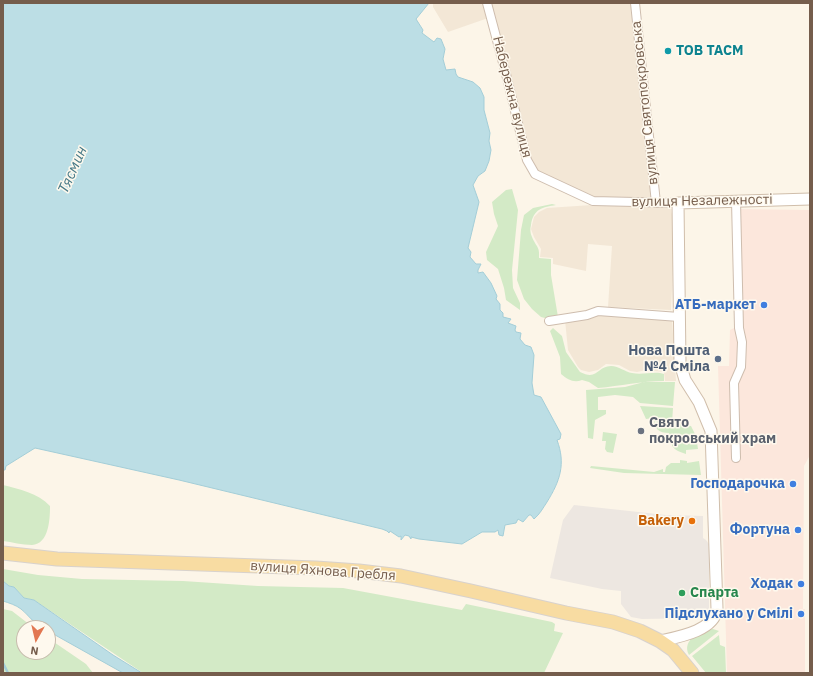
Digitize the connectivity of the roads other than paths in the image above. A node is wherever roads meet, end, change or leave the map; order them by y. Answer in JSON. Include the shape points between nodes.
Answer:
{"nodes":[{"id":1,"x":487,"y":3,"type":"edge"},
{"id":2,"x":635,"y":3,"type":"edge"},
{"id":3,"x":810,"y":199,"type":"edge"},
{"id":4,"x":593,"y":201,"type":"joint"},
{"id":5,"x":736,"y":201,"type":"junction"},
{"id":6,"x":656,"y":203,"type":"junction"},
{"id":7,"x":678,"y":203,"type":"junction"},
{"id":8,"x":679,"y":317,"type":"junction"},
{"id":9,"x":549,"y":321,"type":"dead end"},
{"id":10,"x":736,"y":458,"type":"dead end"},
{"id":11,"x":3,"y":553,"type":"edge"},
{"id":12,"x":684,"y":636,"type":"junction"},
{"id":13,"x":660,"y":641,"type":"junction"},
{"id":14,"x":673,"y":650,"type":"junction"},
{"id":15,"x":692,"y":673,"type":"edge"}],
"edges":[{"from":1,"to":4,"type":"street","name":"Набережна вулиця","via":[[527,160],[535,174]]},
{"from":2,"to":6,"type":"street","name":"вулиця Святопокровська"},
{"from":3,"to":5,"type":"street","name":"вулиця Незалежності"},
{"from":4,"to":6,"type":"street","name":"вулиця Незалежності"},
{"from":5,"to":7,"type":"street","name":"вулиця Незалежності"},
{"from":5,"to":10,"type":"street","via":[[738,328],[742,342],[740,367],[734,383]]},
{"from":6,"to":7,"type":"street","name":"вулиця Незалежності"},
{"from":7,"to":8,"type":"street"},
{"from":8,"to":9,"type":"street","via":[[598,311]]},
{"from":8,"to":12,"type":"street","via":[[680,363],[685,380],[699,402],[711,431],[717,609],[714,619]]},
{"from":11,"to":13,"type":"main road","name":"вулиця Яхнова Гребля","via":[[87,561],[316,568],[401,576],[613,622]]},
{"from":12,"to":13,"type":"street"},
{"from":12,"to":14,"type":"street","via":[[676,640]]},
{"from":13,"to":14,"type":"main road","name":"вулиця Яхнова Гребля"},
{"from":14,"to":15,"type":"main road","name":"вулиця Яхнова Гребля"}]}
